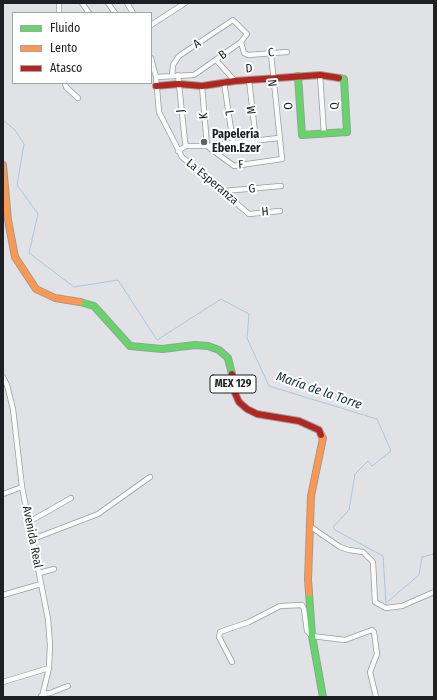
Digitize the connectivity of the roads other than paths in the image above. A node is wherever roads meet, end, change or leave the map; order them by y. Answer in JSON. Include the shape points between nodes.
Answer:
{"nodes":[{"id":1,"x":60,"y":3,"type":"edge"},
{"id":2,"x":82,"y":3,"type":"edge"},
{"id":3,"x":108,"y":3,"type":"edge"},
{"id":4,"x":127,"y":3,"type":"edge"},
{"id":5,"x":184,"y":3,"type":"edge"},
{"id":6,"x":59,"y":12,"type":"edge"},
{"id":7,"x":88,"y":12,"type":"edge"},
{"id":8,"x":114,"y":12,"type":"edge"},
{"id":9,"x":132,"y":12,"type":"edge"},
{"id":10,"x":152,"y":23,"type":"edge"},
{"id":11,"x":241,"y":42,"type":"junction"},
{"id":12,"x":287,"y":52,"type":"dead end"},
{"id":13,"x":271,"y":54,"type":"junction"},
{"id":14,"x":216,"y":60,"type":"junction"},
{"id":15,"x":152,"y":62,"type":"edge"},
{"id":16,"x":178,"y":75,"type":"junction"},
{"id":17,"x":320,"y":75,"type":"junction"},
{"id":18,"x":172,"y":76,"type":"junction"},
{"id":19,"x":298,"y":76,"type":"junction"},
{"id":20,"x":156,"y":77,"type":"junction"},
{"id":21,"x":273,"y":78,"type":"junction"},
{"id":22,"x":344,"y":79,"type":"joint"},
{"id":23,"x":249,"y":80,"type":"junction"},
{"id":24,"x":235,"y":81,"type":"junction"},
{"id":25,"x":224,"y":82,"type":"junction"},
{"id":26,"x":65,"y":84,"type":"edge"},
{"id":27,"x":179,"y":84,"type":"junction"},
{"id":28,"x":156,"y":86,"type":"junction"},
{"id":29,"x":202,"y":86,"type":"junction"},
{"id":30,"x":78,"y":98,"type":"dead end"},
{"id":31,"x":324,"y":134,"type":"junction"},
{"id":32,"x":279,"y":138,"type":"junction"},
{"id":33,"x":256,"y":141,"type":"junction"},
{"id":34,"x":233,"y":143,"type":"junction"},
{"id":35,"x":186,"y":146,"type":"junction"},
{"id":36,"x":207,"y":146,"type":"junction"},
{"id":37,"x":178,"y":151,"type":"junction"},
{"id":38,"x":282,"y":159,"type":"joint"},
{"id":39,"x":3,"y":165,"type":"edge"},
{"id":40,"x":281,"y":186,"type":"dead end"},
{"id":41,"x":224,"y":191,"type":"junction"},
{"id":42,"x":280,"y":211,"type":"dead end"},
{"id":43,"x":249,"y":214,"type":"joint"},
{"id":44,"x":3,"y":377,"type":"edge"},
{"id":45,"x":150,"y":477,"type":"dead end"},
{"id":46,"x":22,"y":487,"type":"junction"},
{"id":47,"x":3,"y":494,"type":"edge"},
{"id":48,"x":71,"y":498,"type":"dead end"},
{"id":49,"x":29,"y":522,"type":"junction"},
{"id":50,"x":311,"y":527,"type":"junction"},
{"id":51,"x":33,"y":539,"type":"junction"},
{"id":52,"x":54,"y":569,"type":"dead end"},
{"id":53,"x":39,"y":573,"type":"junction"},
{"id":54,"x":41,"y":584,"type":"junction"},
{"id":55,"x":434,"y":592,"type":"edge"},
{"id":56,"x":3,"y":594,"type":"edge"},
{"id":57,"x":312,"y":636,"type":"junction"},
{"id":58,"x":232,"y":662,"type":"dead end"},
{"id":59,"x":49,"y":668,"type":"junction"},
{"id":60,"x":3,"y":682,"type":"edge"},
{"id":61,"x":68,"y":686,"type":"dead end"},
{"id":62,"x":41,"y":696,"type":"edge"},
{"id":63,"x":323,"y":697,"type":"edge"},
{"id":64,"x":376,"y":697,"type":"edge"}],
"edges":[{"from":1,"to":6,"type":"street"},
{"from":2,"to":7,"type":"street"},
{"from":3,"to":8,"type":"street"},
{"from":4,"to":9,"type":"street"},
{"from":5,"to":10,"type":"street"},
{"from":11,"to":13,"type":"street","name":"C","via":[[244,53],[248,55]]},
{"from":11,"to":14,"type":"street","name":"B"},
{"from":11,"to":18,"type":"street","name":"A","via":[[247,34],[233,20],[179,56],[173,65]]},
{"from":12,"to":13,"type":"street","name":"C"},
{"from":13,"to":21,"type":"street","name":"N"},
{"from":14,"to":16,"type":"street","name":"B","via":[[194,75]]},
{"from":14,"to":24,"type":"street"},
{"from":15,"to":20,"type":"street","name":"La Esperanza"},
{"from":16,"to":18,"type":"street"},
{"from":16,"to":27,"type":"street","name":"J"},
{"from":17,"to":19,"type":"main road","name":"D"},
{"from":17,"to":22,"type":"main road","name":"D"},
{"from":17,"to":31,"type":"street"},
{"from":18,"to":20,"type":"street"},
{"from":19,"to":21,"type":"main road","name":"D"},
{"from":19,"to":31,"type":"main road","name":"O","via":[[302,135]]},
{"from":20,"to":28,"type":"street","name":"La Esperanza"},
{"from":21,"to":23,"type":"main road","name":"D"},
{"from":21,"to":32,"type":"street","name":"N"},
{"from":22,"to":31,"type":"main road","name":"Q","via":[[347,132]]},
{"from":23,"to":24,"type":"main road","name":"D"},
{"from":23,"to":33,"type":"street","name":"M"},
{"from":24,"to":25,"type":"main road","name":"D"},
{"from":25,"to":29,"type":"main road","name":"D"},
{"from":25,"to":34,"type":"street","name":"L"},
{"from":26,"to":30,"type":"street"},
{"from":27,"to":28,"type":"main road","name":"D"},
{"from":27,"to":29,"type":"main road","name":"D"},
{"from":27,"to":35,"type":"street","name":"J"},
{"from":28,"to":37,"type":"street","name":"La Esperanza","via":[[159,112]]},
{"from":29,"to":36,"type":"street","name":"K"},
{"from":32,"to":33,"type":"street"},
{"from":32,"to":38,"type":"street","name":"N"},
{"from":33,"to":34,"type":"street"},
{"from":34,"to":36,"type":"street"},
{"from":35,"to":36,"type":"street"},
{"from":35,"to":37,"type":"street"},
{"from":36,"to":38,"type":"street","name":"F","via":[[234,166]]},
{"from":37,"to":41,"type":"street","name":"La Esperanza","via":[[197,171]]},
{"from":39,"to":50,"type":"main road","number":"MEX 129","via":[[8,220],[15,257],[22,272],[36,289],[55,298],[94,306],[130,346],[162,349],[195,345],[219,350],[228,358],[235,393],[246,409],[257,414],[299,421],[319,430],[323,438],[311,496]]},
{"from":40,"to":41,"type":"street","name":"G"},
{"from":41,"to":43,"type":"street","name":"La Esperanza"},
{"from":42,"to":43,"type":"street","name":"H"},
{"from":44,"to":46,"type":"street","name":"Avenida Real","via":[[13,409]]},
{"from":45,"to":51,"type":"street","via":[[98,514]]},
{"from":46,"to":47,"type":"street"},
{"from":46,"to":49,"type":"street","name":"Avenida Real"},
{"from":48,"to":49,"type":"street"},
{"from":49,"to":51,"type":"street","name":"Avenida Real"},
{"from":50,"to":55,"type":"street","via":[[340,547],[363,552],[373,562],[375,602],[386,608],[402,606]]},
{"from":50,"to":57,"type":"main road","number":"MEX 129","via":[[308,580]]},
{"from":51,"to":53,"type":"street","name":"Avenida Real"},
{"from":52,"to":53,"type":"street"},
{"from":53,"to":54,"type":"street","name":"Avenida Real"},
{"from":54,"to":56,"type":"street"},
{"from":54,"to":59,"type":"street","name":"Avenida Real","via":[[48,619]]},
{"from":57,"to":58,"type":"street","via":[[307,631],[302,605],[280,606],[249,622],[220,632],[219,637]]},
{"from":57,"to":63,"type":"main road","number":"MEX 129"},
{"from":57,"to":64,"type":"street","via":[[345,640],[372,630],[377,654],[370,672]]},
{"from":59,"to":60,"type":"street"},
{"from":59,"to":62,"type":"street","name":"Avenida Real"},
{"from":61,"to":62,"type":"street"}]}
